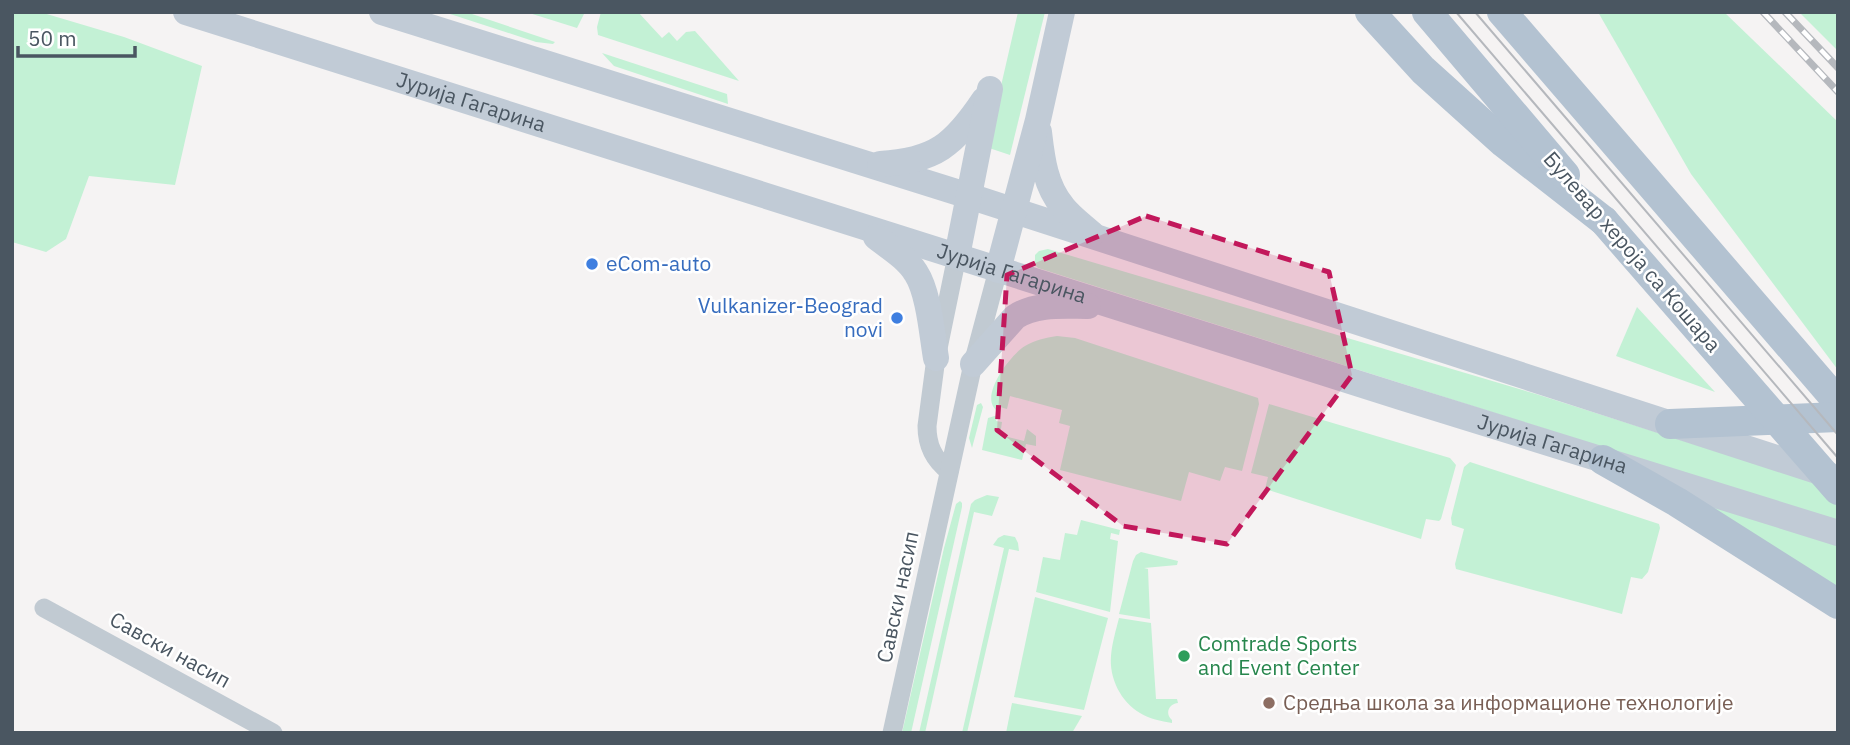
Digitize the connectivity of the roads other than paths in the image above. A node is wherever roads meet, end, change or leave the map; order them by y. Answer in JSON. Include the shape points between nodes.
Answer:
{"nodes":[{"id":1,"x":186,"y":12,"type":"edge"},
{"id":2,"x":382,"y":12,"type":"edge"},
{"id":3,"x":1062,"y":12,"type":"edge"},
{"id":4,"x":1370,"y":12,"type":"edge"},
{"id":5,"x":1427,"y":12,"type":"edge"},
{"id":6,"x":1502,"y":12,"type":"edge"},
{"id":7,"x":241,"y":21,"type":"edge"},
{"id":8,"x":1038,"y":120,"type":"junction"},
{"id":9,"x":866,"y":164,"type":"junction"},
{"id":10,"x":969,"y":196,"type":"junction"},
{"id":11,"x":1013,"y":212,"type":"junction"},
{"id":12,"x":1604,"y":221,"type":"junction"},
{"id":13,"x":860,"y":226,"type":"junction"},
{"id":14,"x":1096,"y":239,"type":"junction"},
{"id":15,"x":957,"y":256,"type":"junction"},
{"id":16,"x":998,"y":270,"type":"junction"},
{"id":17,"x":1111,"y":306,"type":"junction"},
{"id":18,"x":936,"y":358,"type":"junction"},
{"id":19,"x":973,"y":364,"type":"junction"},
{"id":20,"x":1838,"y":402,"type":"edge"},
{"id":21,"x":1838,"y":417,"type":"edge"},
{"id":22,"x":1670,"y":424,"type":"junction"},
{"id":23,"x":1604,"y":460,"type":"junction"},
{"id":24,"x":949,"y":471,"type":"junction"},
{"id":25,"x":1838,"y":478,"type":"edge"},
{"id":26,"x":1838,"y":491,"type":"edge"},
{"id":27,"x":1838,"y":533,"type":"edge"},
{"id":28,"x":1838,"y":604,"type":"edge"},
{"id":29,"x":44,"y":608,"type":"dead end"},
{"id":30,"x":272,"y":733,"type":"edge"},
{"id":31,"x":892,"y":733,"type":"edge"}],
"edges":[{"from":1,"to":7,"type":"main road","name":"Јурија Гагарина"},
{"from":2,"to":9,"type":"main road"},
{"from":3,"to":8,"type":"main road"},
{"from":4,"to":12,"type":"main road","via":[[1423,70],[1504,143]]},
{"from":5,"to":12,"type":"main road","name":"Булевар хероја са Кошара"},
{"from":6,"to":20,"type":"main road"},
{"from":7,"to":13,"type":"main road","name":"Јурија Гагарина"},
{"from":8,"to":11,"type":"main road"},
{"from":8,"to":14,"type":"main road","via":[[1049,185],[1062,206]]},
{"from":9,"to":10,"type":"main road"},
{"from":9,"to":10,"type":"main road","via":[[932,155],[967,125],[990,89]]},
{"from":10,"to":11,"type":"main road"},
{"from":10,"to":15,"type":"main road"},
{"from":11,"to":14,"type":"main road"},
{"from":11,"to":16,"type":"main road"},
{"from":12,"to":26,"type":"main road","name":"Булевар хероја са Кошара","bridge":true},
{"from":13,"to":15,"type":"main road","name":"Јурија Гагарина"},
{"from":13,"to":18,"type":"main road","via":[[900,255],[917,274]]},
{"from":14,"to":22,"type":"main road"},
{"from":15,"to":16,"type":"main road","name":"Јурија Гагарина"},
{"from":15,"to":18,"type":"street"},
{"from":16,"to":17,"type":"main road","name":"Јурија Гагарина"},
{"from":16,"to":19,"type":"street","name":"Савски насип"},
{"from":17,"to":19,"type":"main road","via":[[1045,307],[1021,313]]},
{"from":17,"to":23,"type":"main road","name":"Јурија Гагарина"},
{"from":18,"to":24,"type":"street","via":[[927,437],[935,458]]},
{"from":19,"to":24,"type":"street","name":"Савски насип"},
{"from":21,"to":22,"type":"main road"},
{"from":22,"to":25,"type":"main road"},
{"from":23,"to":27,"type":"main road","name":"Јурија Гагарина"},
{"from":23,"to":28,"type":"main road"},
{"from":24,"to":31,"type":"street","name":"Савски насип"},
{"from":29,"to":30,"type":"street","name":"Савски насип"}]}
